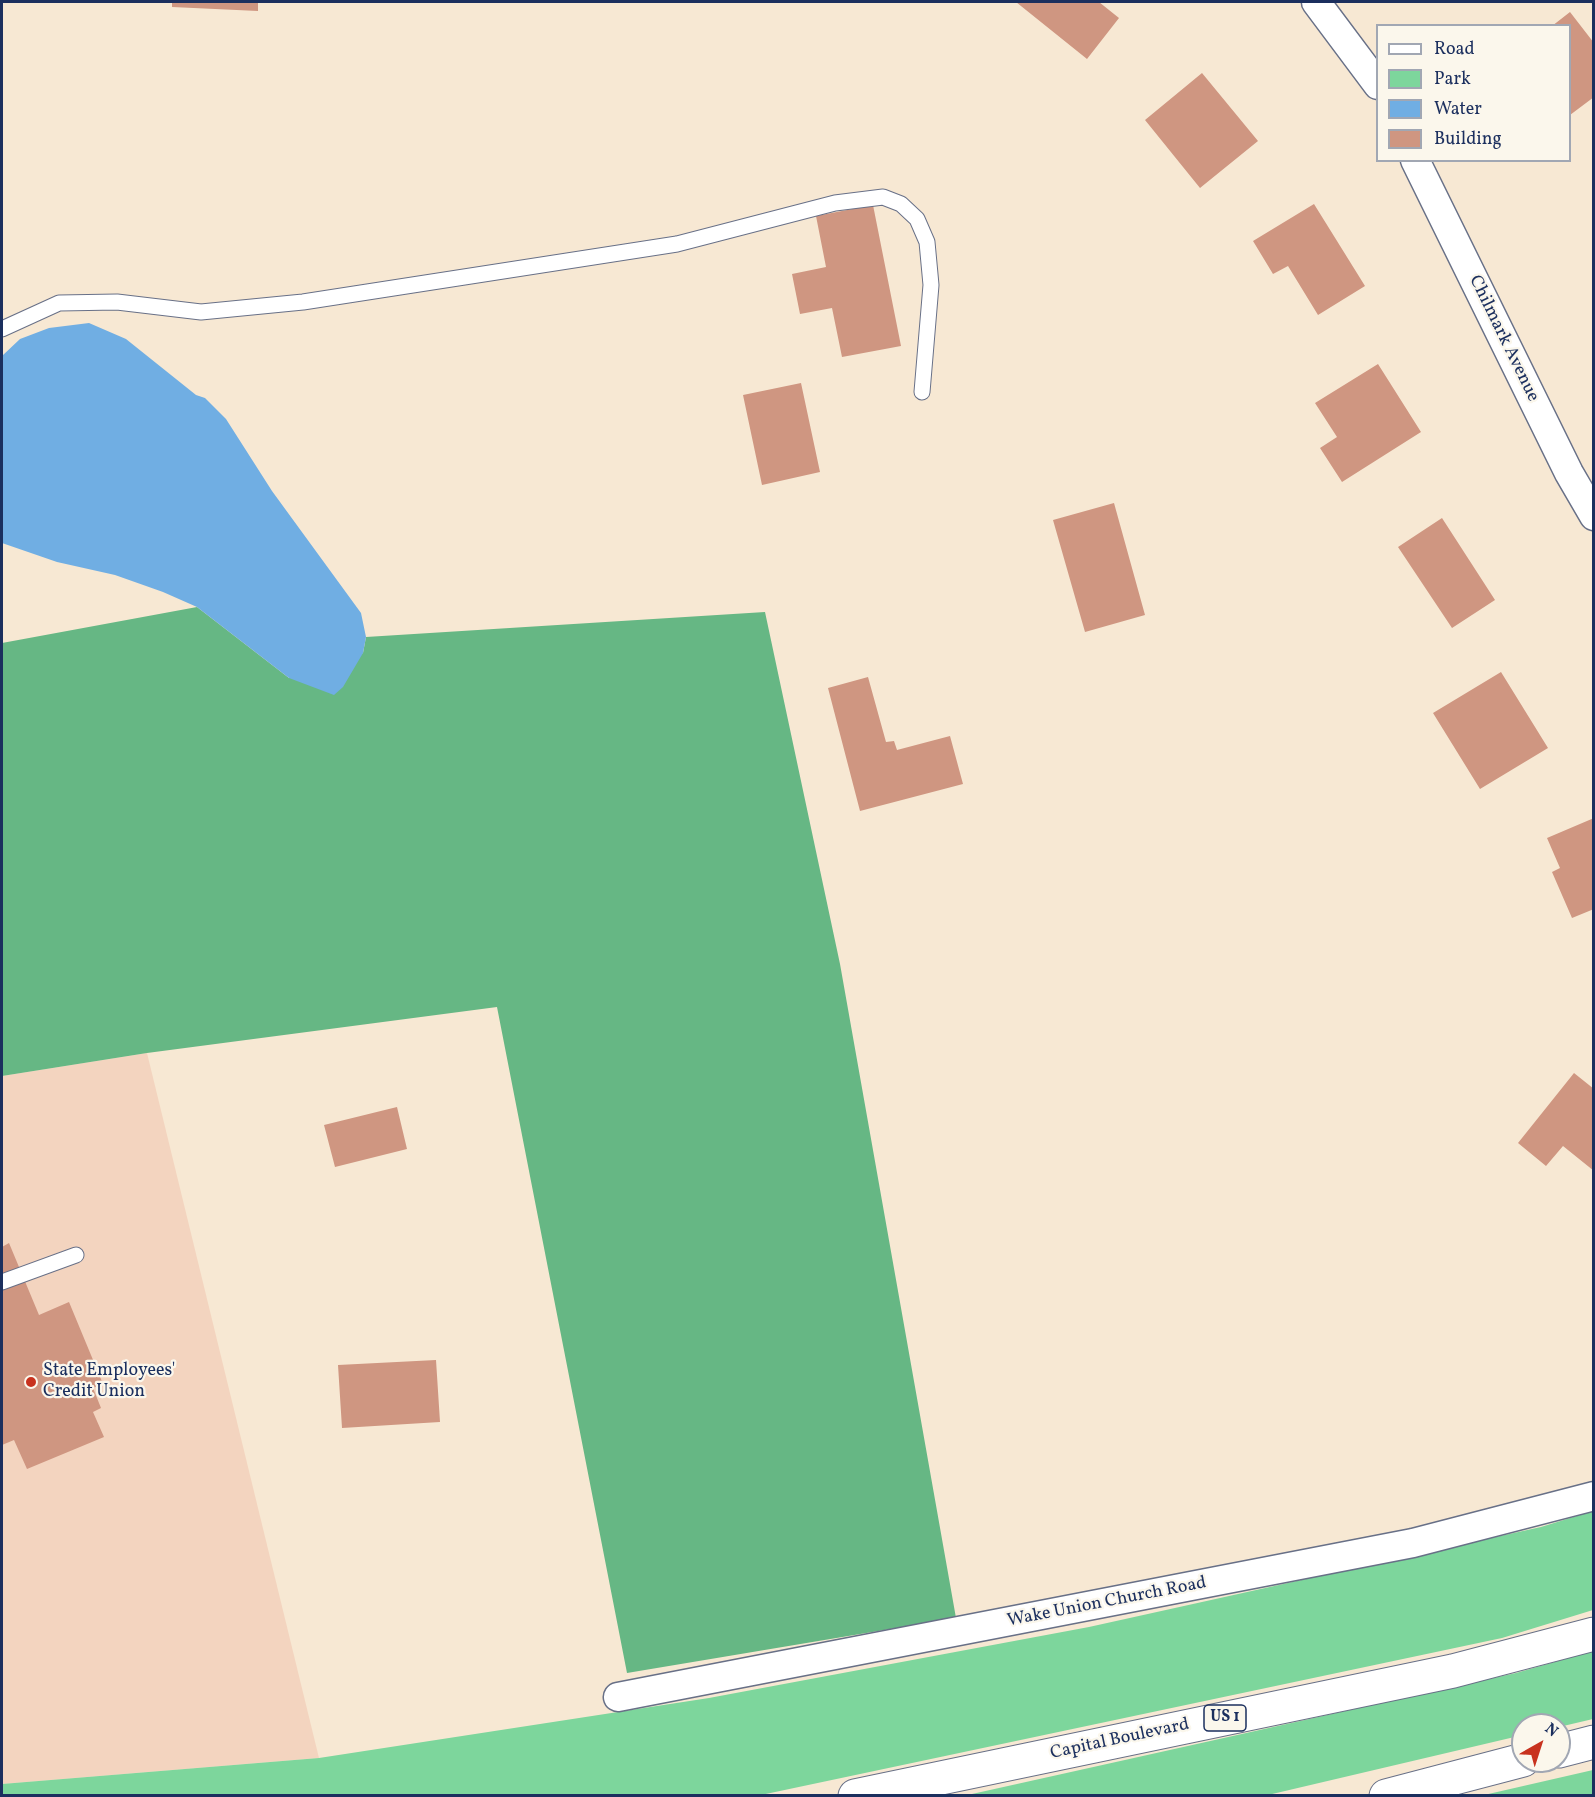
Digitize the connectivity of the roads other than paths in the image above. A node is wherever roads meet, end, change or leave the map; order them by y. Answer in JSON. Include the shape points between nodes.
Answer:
{"nodes":[{"id":1,"x":1316,"y":2,"type":"edge"},
{"id":2,"x":1376,"y":84,"type":"edge"},
{"id":3,"x":1416,"y":162,"type":"edge"},
{"id":4,"x":2,"y":329,"type":"edge"},
{"id":5,"x":922,"y":392,"type":"dead end"},
{"id":6,"x":1593,"y":516,"type":"edge"},
{"id":7,"x":76,"y":1254,"type":"dead end"},
{"id":8,"x":2,"y":1282,"type":"edge"},
{"id":9,"x":1593,"y":1496,"type":"edge"},
{"id":10,"x":1593,"y":1634,"type":"edge"},
{"id":11,"x":618,"y":1697,"type":"dead end"},
{"id":12,"x":1593,"y":1742,"type":"edge"},
{"id":13,"x":1571,"y":1748,"type":"edge"},
{"id":14,"x":1511,"y":1763,"type":"edge"},
{"id":15,"x":855,"y":1796,"type":"edge"},
{"id":16,"x":1386,"y":1796,"type":"edge"}],
"edges":[{"from":1,"to":2,"type":"street"},
{"from":3,"to":6,"type":"street","name":"Chilmark Avenue"},
{"from":4,"to":5,"type":"lane","via":[[58,303],[117,302],[201,312],[303,302],[678,244],[835,203],[883,197],[902,204],[917,219],[927,242],[931,285]]},
{"from":7,"to":8,"type":"lane"},
{"from":9,"to":11,"type":"street","name":"Wake Union Church Road","via":[[1413,1543]]},
{"from":10,"to":15,"type":"highway","name":"Capital Boulevard","number":"US 1","via":[[1453,1671]]},
{"from":12,"to":13,"type":"highway"},
{"from":14,"to":16,"type":"highway"}]}
